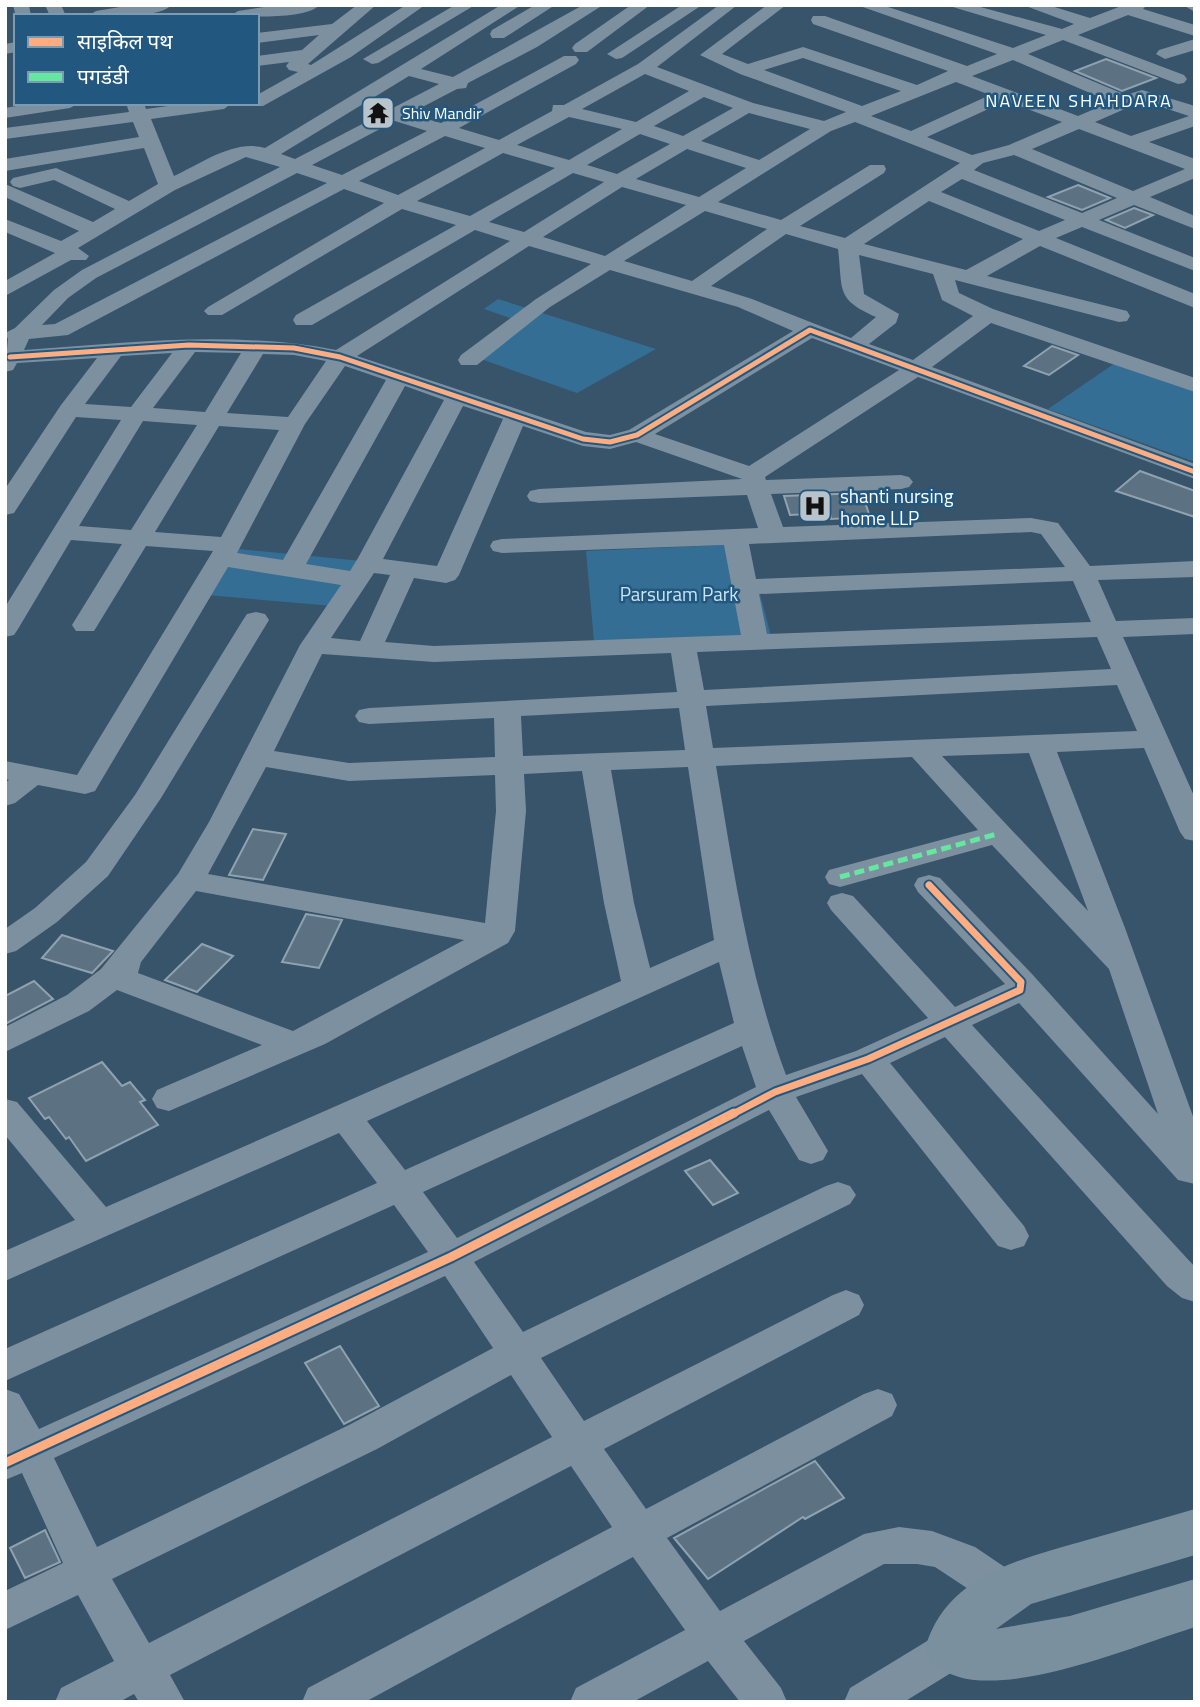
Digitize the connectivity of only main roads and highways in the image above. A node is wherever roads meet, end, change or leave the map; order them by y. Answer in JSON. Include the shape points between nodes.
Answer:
{"nodes":[{"id":1,"x":1195,"y":1532,"type":"edge"},
{"id":2,"x":1195,"y":1603,"type":"edge"}],
"edges":[{"from":1,"to":2,"type":"main road","via":[[1017,1584],[972,1616],[952,1649],[977,1657],[1029,1651]]}]}
